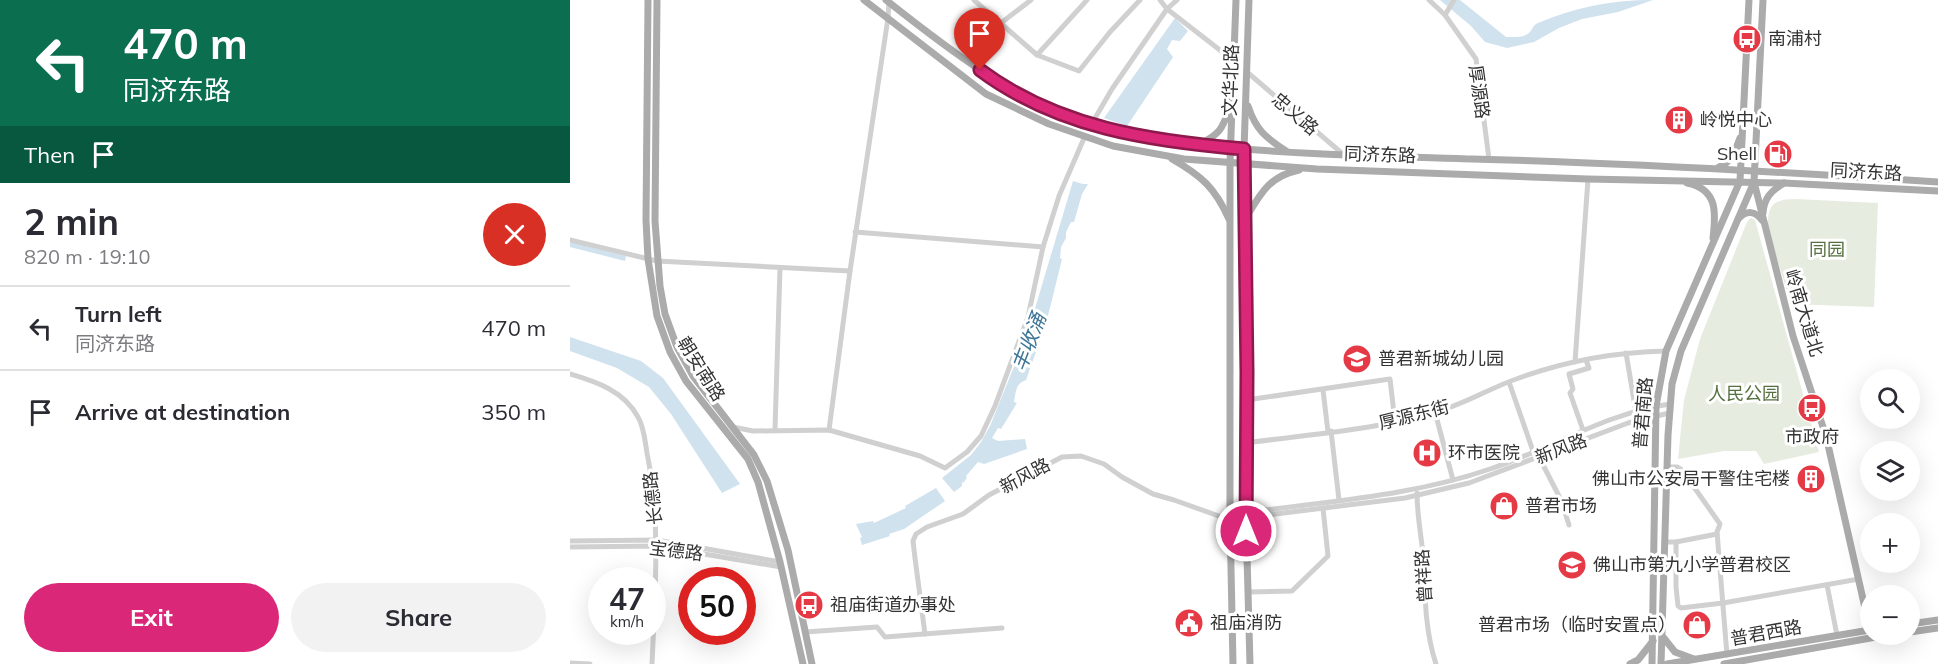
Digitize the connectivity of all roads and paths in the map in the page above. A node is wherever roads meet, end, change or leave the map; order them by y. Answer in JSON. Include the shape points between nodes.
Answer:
{"nodes":[{"id":1,"x":648,"y":0,"type":"edge"},
{"id":2,"x":657,"y":0,"type":"edge"},
{"id":3,"x":864,"y":0,"type":"edge"},
{"id":4,"x":974,"y":0,"type":"edge"},
{"id":5,"x":1031,"y":0,"type":"edge"},
{"id":6,"x":1087,"y":0,"type":"edge"},
{"id":7,"x":1140,"y":0,"type":"edge"},
{"id":8,"x":1160,"y":0,"type":"edge"},
{"id":9,"x":1177,"y":0,"type":"edge"},
{"id":10,"x":1236,"y":0,"type":"edge"},
{"id":11,"x":1249,"y":0,"type":"edge"},
{"id":12,"x":1429,"y":0,"type":"edge"},
{"id":13,"x":1454,"y":0,"type":"edge"},
{"id":14,"x":1750,"y":0,"type":"edge"},
{"id":15,"x":1763,"y":0,"type":"edge"},
{"id":16,"x":888,"y":1,"type":"edge"},
{"id":17,"x":1169,"y":10,"type":"junction"},
{"id":18,"x":1445,"y":15,"type":"junction"},
{"id":19,"x":888,"y":18,"type":"junction"},
{"id":20,"x":1001,"y":23,"type":"junction"},
{"id":21,"x":1037,"y":55,"type":"junction"},
{"id":22,"x":1234,"y":61,"type":"junction"},
{"id":23,"x":1246,"y":72,"type":"junction"},
{"id":24,"x":1232,"y":100,"type":"junction"},
{"id":25,"x":1246,"y":101,"type":"junction"},
{"id":26,"x":1091,"y":125,"type":"junction"},
{"id":27,"x":1743,"y":130,"type":"junction"},
{"id":28,"x":1085,"y":136,"type":"junction"},
{"id":29,"x":1200,"y":145,"type":"junction"},
{"id":30,"x":1230,"y":148,"type":"junction"},
{"id":31,"x":1244,"y":149,"type":"junction"},
{"id":32,"x":1288,"y":152,"type":"junction"},
{"id":33,"x":1165,"y":155,"type":"junction"},
{"id":34,"x":1344,"y":155,"type":"junction"},
{"id":35,"x":1489,"y":159,"type":"junction"},
{"id":36,"x":1230,"y":162,"type":"junction"},
{"id":37,"x":1244,"y":163,"type":"junction"},
{"id":38,"x":1306,"y":168,"type":"junction"},
{"id":39,"x":1714,"y":168,"type":"junction"},
{"id":40,"x":1741,"y":170,"type":"junction"},
{"id":41,"x":1754,"y":170,"type":"junction"},
{"id":42,"x":1588,"y":179,"type":"junction"},
{"id":43,"x":1670,"y":180,"type":"junction"},
{"id":44,"x":1740,"y":181,"type":"junction"},
{"id":45,"x":1754,"y":182,"type":"junction"},
{"id":46,"x":1938,"y":182,"type":"edge"},
{"id":47,"x":1784,"y":183,"type":"junction"},
{"id":48,"x":1938,"y":191,"type":"edge"},
{"id":49,"x":1244,"y":221,"type":"junction"},
{"id":50,"x":1230,"y":222,"type":"junction"},
{"id":51,"x":1736,"y":222,"type":"junction"},
{"id":52,"x":1763,"y":222,"type":"junction"},
{"id":53,"x":855,"y":232,"type":"junction"},
{"id":54,"x":570,"y":240,"type":"edge"},
{"id":55,"x":1712,"y":246,"type":"junction"},
{"id":56,"x":1043,"y":247,"type":"junction"},
{"id":57,"x":648,"y":259,"type":"junction"},
{"id":58,"x":657,"y":261,"type":"junction"},
{"id":59,"x":780,"y":268,"type":"junction"},
{"id":60,"x":850,"y":272,"type":"junction"},
{"id":61,"x":1666,"y":351,"type":"junction"},
{"id":62,"x":1626,"y":353,"type":"junction"},
{"id":63,"x":1586,"y":360,"type":"junction"},
{"id":64,"x":1575,"y":362,"type":"junction"},
{"id":65,"x":570,"y":374,"type":"edge"},
{"id":66,"x":1509,"y":382,"type":"junction"},
{"id":67,"x":1323,"y":390,"type":"junction"},
{"id":68,"x":1247,"y":400,"type":"junction"},
{"id":69,"x":1670,"y":404,"type":"junction"},
{"id":70,"x":1656,"y":406,"type":"junction"},
{"id":71,"x":1435,"y":412,"type":"junction"},
{"id":72,"x":1636,"y":412,"type":"junction"},
{"id":73,"x":1669,"y":413,"type":"junction"},
{"id":74,"x":1656,"y":415,"type":"junction"},
{"id":75,"x":1395,"y":422,"type":"junction"},
{"id":76,"x":731,"y":426,"type":"junction"},
{"id":77,"x":775,"y":429,"type":"junction"},
{"id":78,"x":829,"y":430,"type":"junction"},
{"id":79,"x":1583,"y":430,"type":"junction"},
{"id":80,"x":1329,"y":432,"type":"junction"},
{"id":81,"x":1246,"y":443,"type":"junction"},
{"id":82,"x":1533,"y":452,"type":"junction"},
{"id":83,"x":1537,"y":458,"type":"junction"},
{"id":84,"x":1667,"y":467,"type":"junction"},
{"id":85,"x":1452,"y":480,"type":"junction"},
{"id":86,"x":1454,"y":487,"type":"junction"},
{"id":87,"x":1417,"y":488,"type":"junction"},
{"id":88,"x":1416,"y":495,"type":"junction"},
{"id":89,"x":1339,"y":500,"type":"junction"},
{"id":90,"x":1246,"y":504,"type":"junction"},
{"id":91,"x":1323,"y":508,"type":"junction"},
{"id":92,"x":1230,"y":520,"type":"junction"},
{"id":93,"x":1569,"y":525,"type":"dead end"},
{"id":94,"x":1246,"y":531,"type":"junction"},
{"id":95,"x":1717,"y":534,"type":"junction"},
{"id":96,"x":570,"y":541,"type":"edge"},
{"id":97,"x":1664,"y":542,"type":"junction"},
{"id":98,"x":1676,"y":542,"type":"junction"},
{"id":99,"x":657,"y":543,"type":"junction"},
{"id":100,"x":570,"y":547,"type":"edge"},
{"id":101,"x":781,"y":565,"type":"junction"},
{"id":102,"x":1859,"y":579,"type":"junction"},
{"id":103,"x":1827,"y":585,"type":"junction"},
{"id":104,"x":1860,"y":585,"type":"edge"},
{"id":105,"x":1248,"y":592,"type":"junction"},
{"id":106,"x":1723,"y":603,"type":"junction"},
{"id":107,"x":1938,"y":620,"type":"edge"},
{"id":108,"x":1920,"y":623,"type":"edge"},
{"id":109,"x":1002,"y":628,"type":"dead end"},
{"id":110,"x":1938,"y":628,"type":"edge"},
{"id":111,"x":1920,"y":631,"type":"edge"},
{"id":112,"x":805,"y":632,"type":"junction"},
{"id":113,"x":1860,"y":632,"type":"edge"},
{"id":114,"x":925,"y":634,"type":"junction"},
{"id":115,"x":1837,"y":635,"type":"junction"},
{"id":116,"x":1662,"y":636,"type":"junction"},
{"id":117,"x":1860,"y":640,"type":"edge"},
{"id":118,"x":1653,"y":641,"type":"junction"},
{"id":119,"x":1727,"y":655,"type":"junction"},
{"id":120,"x":1697,"y":660,"type":"junction"},
{"id":121,"x":570,"y":663,"type":"edge"},
{"id":122,"x":590,"y":664,"type":"edge"},
{"id":123,"x":652,"y":664,"type":"edge"},
{"id":124,"x":803,"y":664,"type":"edge"},
{"id":125,"x":812,"y":664,"type":"edge"},
{"id":126,"x":1233,"y":664,"type":"edge"},
{"id":127,"x":1250,"y":664,"type":"edge"},
{"id":128,"x":1436,"y":664,"type":"edge"},
{"id":129,"x":1630,"y":664,"type":"edge"},
{"id":130,"x":1652,"y":664,"type":"edge"},
{"id":131,"x":1661,"y":664,"type":"edge"},
{"id":132,"x":1667,"y":664,"type":"edge"},
{"id":133,"x":1724,"y":664,"type":"edge"}],
"edges":[{"from":1,"to":57,"type":"main road","name":"朝安南路"},
{"from":2,"to":58,"type":"main road","name":"朝安南路"},
{"from":3,"to":19,"type":"main road","name":"同济东路"},
{"from":4,"to":20,"type":"street"},
{"from":5,"to":20,"type":"street"},
{"from":6,"to":21,"type":"street"},
{"from":7,"to":21,"type":"street","via":[[1079,71]]},
{"from":8,"to":17,"type":"street"},
{"from":9,"to":17,"type":"street"},
{"from":10,"to":22,"type":"main road","name":"文华北路"},
{"from":11,"to":23,"type":"main road","name":"文华北路"},
{"from":12,"to":18,"type":"street","name":"厚源路"},
{"from":13,"to":18,"type":"street"},
{"from":14,"to":15,"type":"main road","via":[[1755,7]]},
{"from":14,"to":27,"type":"main road"},
{"from":15,"to":41,"type":"main road","name":"岭南大道北"},
{"from":16,"to":19,"type":"street"},
{"from":16,"to":26,"type":"main road","name":"同济东路","via":[[995,81],[1055,112]]},
{"from":17,"to":22,"type":"street"},
{"from":17,"to":26,"type":"street"},
{"from":18,"to":35,"type":"street","name":"厚源路","via":[[1476,59]]},
{"from":19,"to":28,"type":"main road","name":"同济东路","via":[[986,94],[1049,124]]},
{"from":19,"to":53,"type":"street"},
{"from":20,"to":21,"type":"street"},
{"from":22,"to":24,"type":"main road","name":"文华北路"},
{"from":23,"to":25,"type":"main road","name":"文华北路"},
{"from":23,"to":34,"type":"street","name":"忠义路"},
{"from":24,"to":29,"type":"main road","via":[[1216,136]]},
{"from":24,"to":30,"type":"main road","name":"文华北路"},
{"from":25,"to":31,"type":"main road","name":"文华北路"},
{"from":25,"to":32,"type":"main road","via":[[1254,124],[1267,139]]},
{"from":26,"to":29,"type":"main road","name":"同济东路"},
{"from":27,"to":39,"type":"main road","via":[[1734,155],[1726,164]]},
{"from":27,"to":40,"type":"main road"},
{"from":28,"to":33,"type":"main road","name":"同济东路","via":[[1113,146]]},
{"from":28,"to":56,"type":"street","via":[[1059,196]]},
{"from":29,"to":30,"type":"main road","name":"同济东路"},
{"from":30,"to":31,"type":"main road","name":"同济东路"},
{"from":30,"to":36,"type":"main road","name":"文华北路"},
{"from":31,"to":32,"type":"main road","name":"同济东路"},
{"from":31,"to":37,"type":"main road","name":"文华北路"},
{"from":32,"to":34,"type":"main road","name":"同济东路"},
{"from":33,"to":36,"type":"main road","name":"同济东路"},
{"from":33,"to":50,"type":"main road","via":[[1209,184]]},
{"from":34,"to":35,"type":"main road","name":"同济东路"},
{"from":35,"to":39,"type":"main road","name":"同济东路"},
{"from":36,"to":37,"type":"main road","name":"同济东路"},
{"from":36,"to":50,"type":"main road","name":"文华北路"},
{"from":37,"to":38,"type":"main road","name":"同济东路"},
{"from":37,"to":49,"type":"main road","name":"文华北路"},
{"from":38,"to":42,"type":"main road","name":"同济东路"},
{"from":38,"to":49,"type":"main road","via":[[1282,174],[1263,190]]},
{"from":39,"to":40,"type":"main road","name":"同济东路"},
{"from":40,"to":41,"type":"main road","name":"同济东路"},
{"from":40,"to":44,"type":"main road"},
{"from":41,"to":45,"type":"main road","name":"岭南大道北"},
{"from":41,"to":46,"type":"main road","name":"同济东路"},
{"from":42,"to":43,"type":"main road","name":"同济东路"},
{"from":42,"to":64,"type":"street"},
{"from":43,"to":44,"type":"main road","name":"同济东路"},
{"from":43,"to":55,"type":"main road","via":[[1706,190],[1714,211]]},
{"from":44,"to":45,"type":"main road","name":"同济东路"},
{"from":44,"to":55,"type":"main road","name":"普君南路"},
{"from":45,"to":47,"type":"main road","name":"同济东路"},
{"from":45,"to":51,"type":"main road","name":"普君南路"},
{"from":45,"to":52,"type":"main road","name":"岭南大道北"},
{"from":47,"to":48,"type":"main road","name":"同济东路"},
{"from":47,"to":52,"type":"main road","via":[[1770,192]]},
{"from":49,"to":68,"type":"main road","name":"文华北路"},
{"from":50,"to":92,"type":"main road","name":"文华北路"},
{"from":51,"to":52,"type":"main road","via":[[1751,212]]},
{"from":51,"to":69,"type":"main road","name":"普君南路","via":[[1681,351]]},
{"from":52,"to":102,"type":"main road","name":"岭南大道北","via":[[1793,336],[1826,436]]},
{"from":53,"to":56,"type":"street"},
{"from":53,"to":60,"type":"street"},
{"from":54,"to":57,"type":"street"},
{"from":55,"to":61,"type":"main road","name":"普君南路"},
{"from":56,"to":78,"type":"street","via":[[1028,317],[1015,353],[981,436],[968,452],[945,468],[920,456]]},
{"from":57,"to":58,"type":"street"},
{"from":57,"to":101,"type":"main road","name":"朝安南路","via":[[657,316],[670,352],[686,381],[748,459]]},
{"from":58,"to":59,"type":"street"},
{"from":58,"to":76,"type":"main road","name":"朝安南路","via":[[665,314],[677,347],[693,376]]},
{"from":59,"to":60,"type":"street"},
{"from":59,"to":77,"type":"street"},
{"from":60,"to":78,"type":"street"},
{"from":61,"to":62,"type":"street"},
{"from":61,"to":70,"type":"main road","name":"普君南路"},
{"from":62,"to":63,"type":"street"},
{"from":62,"to":72,"type":"street"},
{"from":63,"to":64,"type":"street"},
{"from":63,"to":79,"type":"street","via":[[1589,368],[1569,374],[1573,389],[1570,393]]},
{"from":64,"to":66,"type":"street","name":"厚源东街"},
{"from":65,"to":99,"type":"street","name":"长德路","via":[[615,391],[638,417],[650,465]]},
{"from":66,"to":71,"type":"street","name":"厚源东街"},
{"from":66,"to":82,"type":"street"},
{"from":67,"to":68,"type":"street"},
{"from":67,"to":75,"type":"street","via":[[1390,379]]},
{"from":67,"to":80,"type":"street"},
{"from":68,"to":81,"type":"main road","name":"文华北路"},
{"from":69,"to":70,"type":"street","name":"新风路"},
{"from":69,"to":73,"type":"main road","name":"普君南路"},
{"from":70,"to":72,"type":"street","name":"新风路"},
{"from":70,"to":74,"type":"main road","name":"普君南路"},
{"from":71,"to":75,"type":"street","name":"厚源东街"},
{"from":71,"to":85,"type":"street"},
{"from":72,"to":79,"type":"street","name":"新风路"},
{"from":73,"to":74,"type":"street","name":"新风路"},
{"from":73,"to":84,"type":"main road","name":"普君南路"},
{"from":74,"to":83,"type":"street","name":"新风路"},
{"from":74,"to":118,"type":"main road","name":"普君南路"},
{"from":75,"to":80,"type":"street","name":"厚源东街"},
{"from":76,"to":77,"type":"street"},
{"from":76,"to":112,"type":"main road","name":"朝安南路","via":[[754,455],[767,481],[788,550]]},
{"from":77,"to":78,"type":"street"},
{"from":79,"to":82,"type":"street","name":"新风路"},
{"from":80,"to":81,"type":"street","name":"厚源东街"},
{"from":80,"to":89,"type":"street"},
{"from":81,"to":90,"type":"main road","name":"文华北路"},
{"from":82,"to":83,"type":"street"},
{"from":82,"to":85,"type":"street","name":"新风路"},
{"from":83,"to":86,"type":"street","name":"新风路"},
{"from":83,"to":93,"type":"street","via":[[1561,500]]},
{"from":84,"to":95,"type":"street","name":"普君南路","via":[[1682,470],[1720,524]]},
{"from":84,"to":97,"type":"main road","name":"普君南路"},
{"from":85,"to":86,"type":"street"},
{"from":85,"to":87,"type":"street","name":"新风路"},
{"from":86,"to":88,"type":"street","name":"新风路"},
{"from":87,"to":88,"type":"street","name":"曾祥路"},
{"from":87,"to":89,"type":"street","name":"新风路"},
{"from":88,"to":91,"type":"street","name":"新风路"},
{"from":88,"to":128,"type":"street","name":"曾祥路","via":[[1424,593]]},
{"from":89,"to":90,"type":"street","name":"新风路","via":[[1267,510]]},
{"from":90,"to":94,"type":"main road","name":"文华北路"},
{"from":91,"to":94,"type":"street","name":"新风路","via":[[1267,515],[1256,519]]},
{"from":91,"to":105,"type":"street","via":[[1328,556],[1292,591]]},
{"from":92,"to":114,"type":"street","name":"新风路","via":[[1153,495],[1104,464],[1081,456],[1062,456],[989,495],[963,514],[916,534],[913,541]]},
{"from":92,"to":126,"type":"main road","name":"文华北路"},
{"from":94,"to":105,"type":"main road","name":"文华北路"},
{"from":95,"to":98,"type":"street"},
{"from":95,"to":106,"type":"street","name":"普君南路"},
{"from":96,"to":99,"type":"street","name":"宝德路"},
{"from":97,"to":98,"type":"street"},
{"from":97,"to":116,"type":"main road","name":"普君南路"},
{"from":98,"to":106,"type":"street","via":[[1678,606]]},
{"from":99,"to":100,"type":"street","name":"宝德路"},
{"from":99,"to":101,"type":"street","name":"宝德路"},
{"from":99,"to":123,"type":"street","name":"长德路"},
{"from":101,"to":124,"type":"main road","name":"朝安南路"},
{"from":102,"to":103,"type":"street"},
{"from":102,"to":104,"type":"main road","name":"岭南大道北"},
{"from":103,"to":106,"type":"street"},
{"from":103,"to":115,"type":"street"},
{"from":105,"to":127,"type":"main road","name":"文华北路"},
{"from":106,"to":119,"type":"street","name":"普君南路"},
{"from":107,"to":108,"type":"main road"},
{"from":109,"to":114,"type":"street"},
{"from":110,"to":111,"type":"main road"},
{"from":112,"to":114,"type":"street","via":[[877,627],[885,637]]},
{"from":112,"to":125,"type":"main road","name":"朝安南路"},
{"from":113,"to":115,"type":"main road","name":"普君西路"},
{"from":115,"to":119,"type":"main road","name":"普君西路"},
{"from":116,"to":120,"type":"main road","via":[[1675,652]]},
{"from":116,"to":131,"type":"main road","name":"普君南路"},
{"from":117,"to":133,"type":"main road","name":"普君西路"},
{"from":118,"to":129,"type":"main road"},
{"from":118,"to":130,"type":"main road","name":"普君南路"},
{"from":119,"to":120,"type":"main road","name":"普君西路"},
{"from":120,"to":132,"type":"main road","name":"普君西路"},
{"from":121,"to":122,"type":"street"}]}
